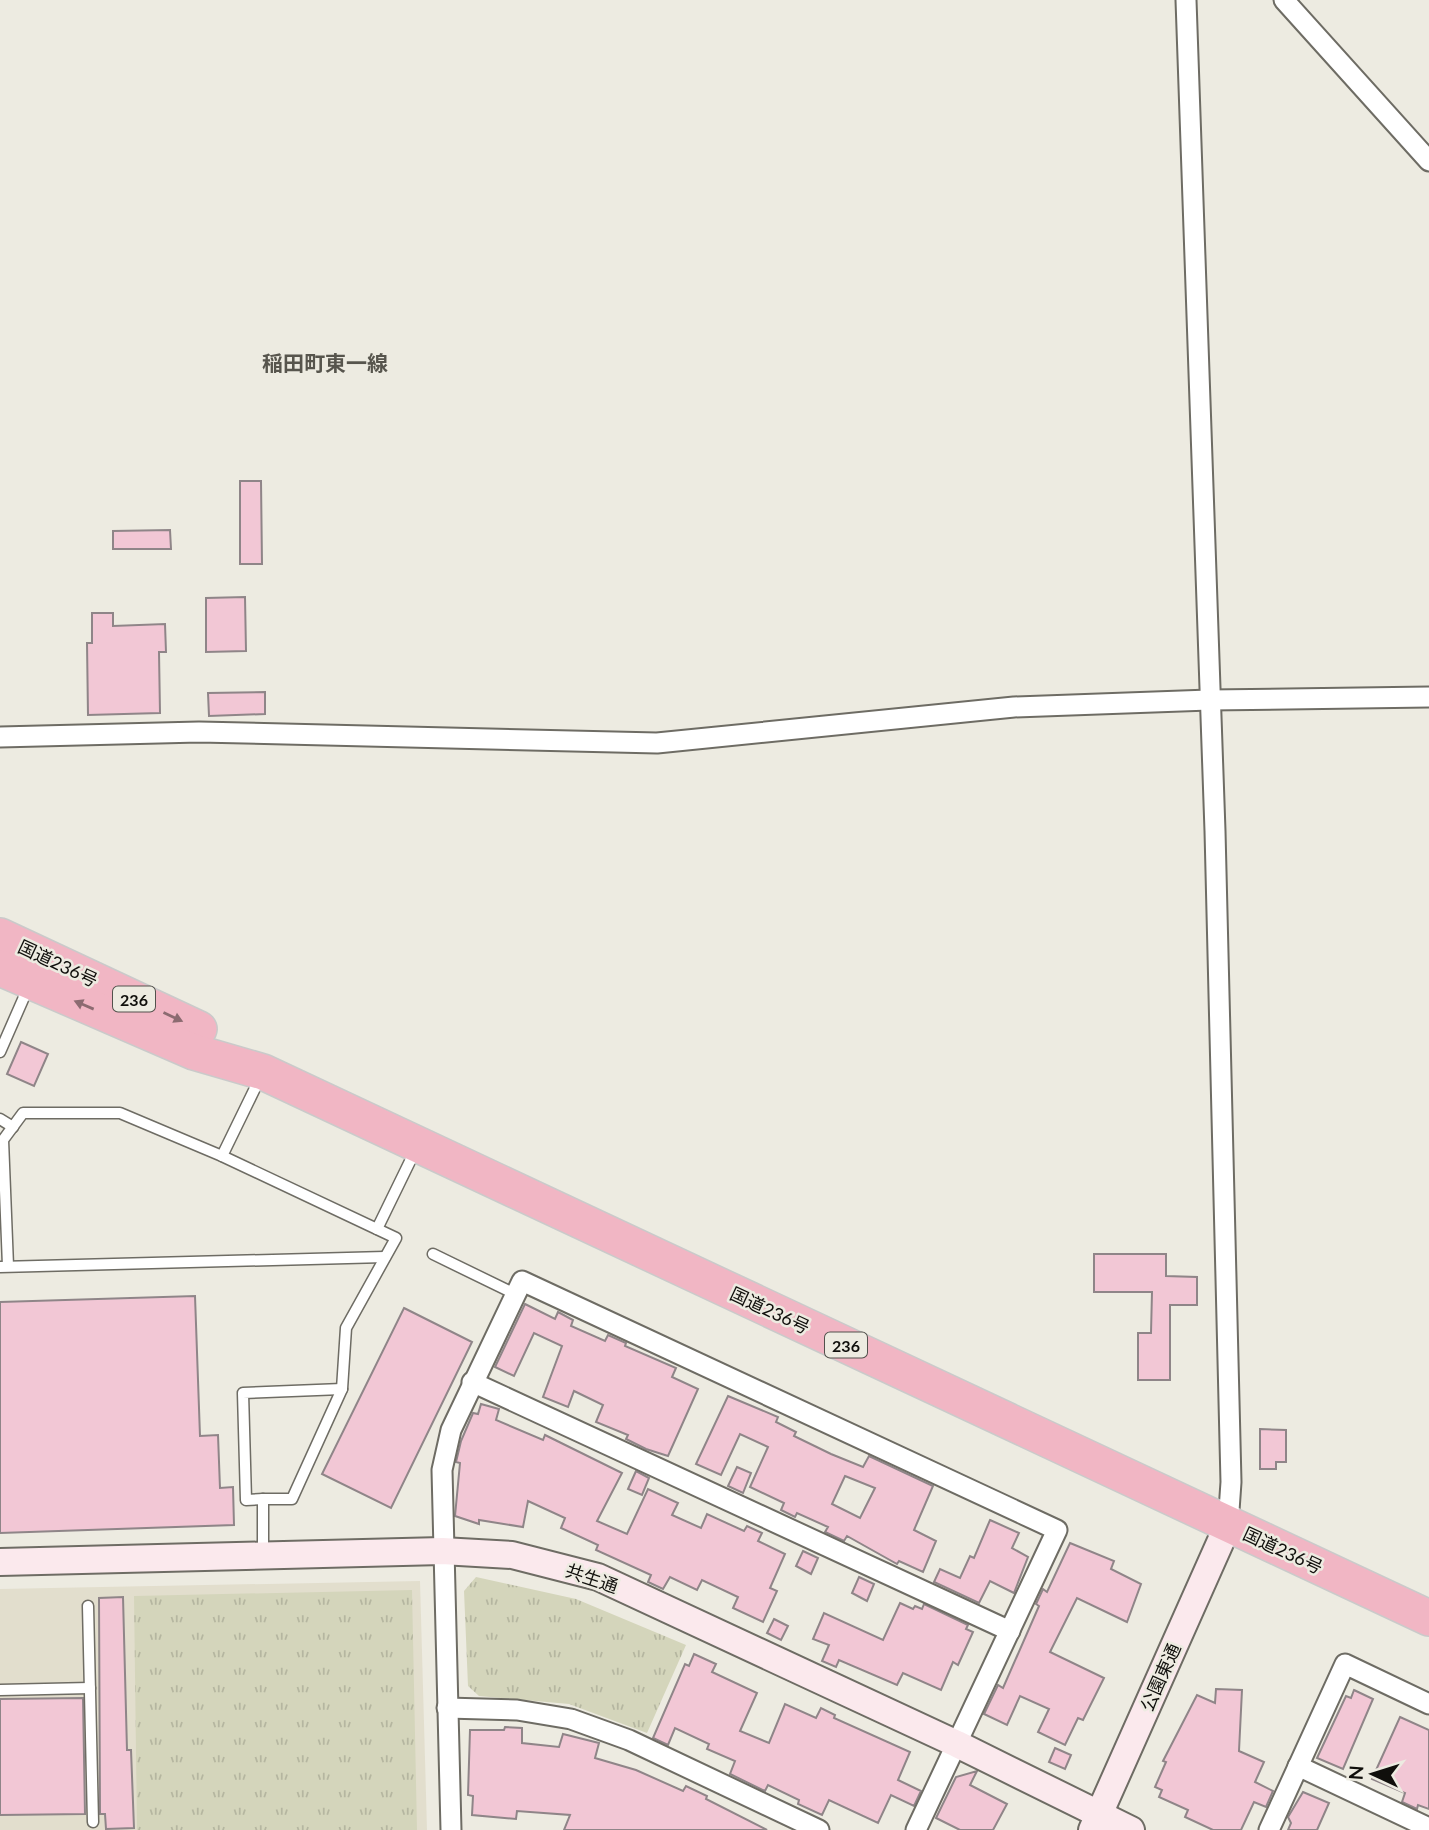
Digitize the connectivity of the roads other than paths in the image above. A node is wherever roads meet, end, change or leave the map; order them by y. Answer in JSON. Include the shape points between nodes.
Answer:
{"nodes":[{"id":1,"x":1186,"y":0,"type":"edge"},
{"id":2,"x":1284,"y":0,"type":"edge"},
{"id":3,"x":1429,"y":161,"type":"edge"},
{"id":4,"x":1429,"y":697,"type":"edge"},
{"id":5,"x":1209,"y":699,"type":"junction"},
{"id":6,"x":0,"y":737,"type":"edge"},
{"id":7,"x":0,"y":936,"type":"edge"},
{"id":8,"x":29,"y":969,"type":"edge"},
{"id":9,"x":0,"y":1052,"type":"edge"},
{"id":10,"x":263,"y":1072,"type":"junction"},
{"id":11,"x":0,"y":1119,"type":"edge"},
{"id":12,"x":13,"y":1127,"type":"junction"},
{"id":13,"x":418,"y":1145,"type":"junction"},
{"id":14,"x":222,"y":1156,"type":"junction"},
{"id":15,"x":377,"y":1229,"type":"junction"},
{"id":16,"x":433,"y":1254,"type":"dead end"},
{"id":17,"x":386,"y":1257,"type":"junction"},
{"id":18,"x":4,"y":1267,"type":"edge"},
{"id":19,"x":516,"y":1294,"type":"junction"},
{"id":20,"x":472,"y":1381,"type":"junction"},
{"id":21,"x":342,"y":1389,"type":"junction"},
{"id":22,"x":263,"y":1499,"type":"junction"},
{"id":23,"x":1228,"y":1525,"type":"junction"},
{"id":24,"x":442,"y":1551,"type":"junction"},
{"id":25,"x":264,"y":1556,"type":"junction"},
{"id":26,"x":0,"y":1562,"type":"edge"},
{"id":27,"x":88,"y":1606,"type":"dead end"},
{"id":28,"x":1429,"y":1618,"type":"edge"},
{"id":29,"x":1010,"y":1631,"type":"junction"},
{"id":30,"x":90,"y":1688,"type":"junction"},
{"id":31,"x":0,"y":1690,"type":"edge"},
{"id":32,"x":1429,"y":1704,"type":"edge"},
{"id":33,"x":447,"y":1708,"type":"junction"},
{"id":34,"x":957,"y":1744,"type":"junction"},
{"id":35,"x":1298,"y":1766,"type":"junction"},
{"id":36,"x":93,"y":1822,"type":"dead end"},
{"id":37,"x":1095,"y":1823,"type":"edge"},
{"id":38,"x":1429,"y":1828,"type":"edge"},
{"id":39,"x":450,"y":1830,"type":"edge"},
{"id":40,"x":819,"y":1830,"type":"edge"},
{"id":41,"x":916,"y":1830,"type":"edge"},
{"id":42,"x":1132,"y":1830,"type":"edge"},
{"id":43,"x":1269,"y":1830,"type":"edge"}],
"edges":[{"from":1,"to":5,"type":"street"},
{"from":2,"to":3,"type":"street"},
{"from":4,"to":5,"type":"street"},
{"from":5,"to":6,"type":"street","via":[[1014,707],[657,743],[199,732]]},
{"from":5,"to":23,"type":"street","via":[[1231,1482]]},
{"from":7,"to":8,"type":"highway","name":"国道236号","number":"236"},
{"from":8,"to":9,"type":"lane"},
{"from":8,"to":10,"type":"highway","name":"国道236号","number":"236","via":[[194,1052]]},
{"from":10,"to":13,"type":"highway","name":"国道236号","number":"236"},
{"from":10,"to":14,"type":"lane"},
{"from":11,"to":12,"type":"lane"},
{"from":12,"to":14,"type":"lane","via":[[23,1113],[120,1113]]},
{"from":12,"to":18,"type":"lane","via":[[3,1140]]},
{"from":13,"to":15,"type":"lane"},
{"from":13,"to":23,"type":"highway","name":"国道236号","number":"236"},
{"from":14,"to":15,"type":"lane"},
{"from":15,"to":17,"type":"lane","via":[[396,1238]]},
{"from":16,"to":19,"type":"lane"},
{"from":17,"to":18,"type":"lane"},
{"from":17,"to":21,"type":"lane","via":[[346,1328]]},
{"from":19,"to":20,"type":"street"},
{"from":19,"to":29,"type":"street","via":[[522,1281],[1057,1530]]},
{"from":20,"to":24,"type":"street","via":[[451,1430],[442,1470]]},
{"from":20,"to":29,"type":"street"},
{"from":21,"to":22,"type":"lane","via":[[292,1499]]},
{"from":21,"to":22,"type":"lane","via":[[243,1393],[246,1500]]},
{"from":22,"to":25,"type":"lane"},
{"from":23,"to":28,"type":"highway","name":"国道236号","number":"236"},
{"from":23,"to":37,"type":"street","name":"公園東通"},
{"from":24,"to":25,"type":"street","name":"共生通"},
{"from":24,"to":33,"type":"street"},
{"from":24,"to":34,"type":"street","name":"共生通","via":[[512,1555],[598,1577]]},
{"from":25,"to":26,"type":"street","name":"共生通"},
{"from":27,"to":30,"type":"lane"},
{"from":29,"to":34,"type":"street"},
{"from":30,"to":31,"type":"lane"},
{"from":30,"to":36,"type":"lane"},
{"from":32,"to":35,"type":"street","via":[[1345,1664]]},
{"from":33,"to":39,"type":"street"},
{"from":33,"to":40,"type":"street","via":[[517,1710],[571,1719],[628,1740]]},
{"from":34,"to":37,"type":"street","name":"共生通"},
{"from":34,"to":41,"type":"street"},
{"from":35,"to":38,"type":"street"},
{"from":35,"to":43,"type":"street"},
{"from":37,"to":42,"type":"street","name":"共生通"}]}
